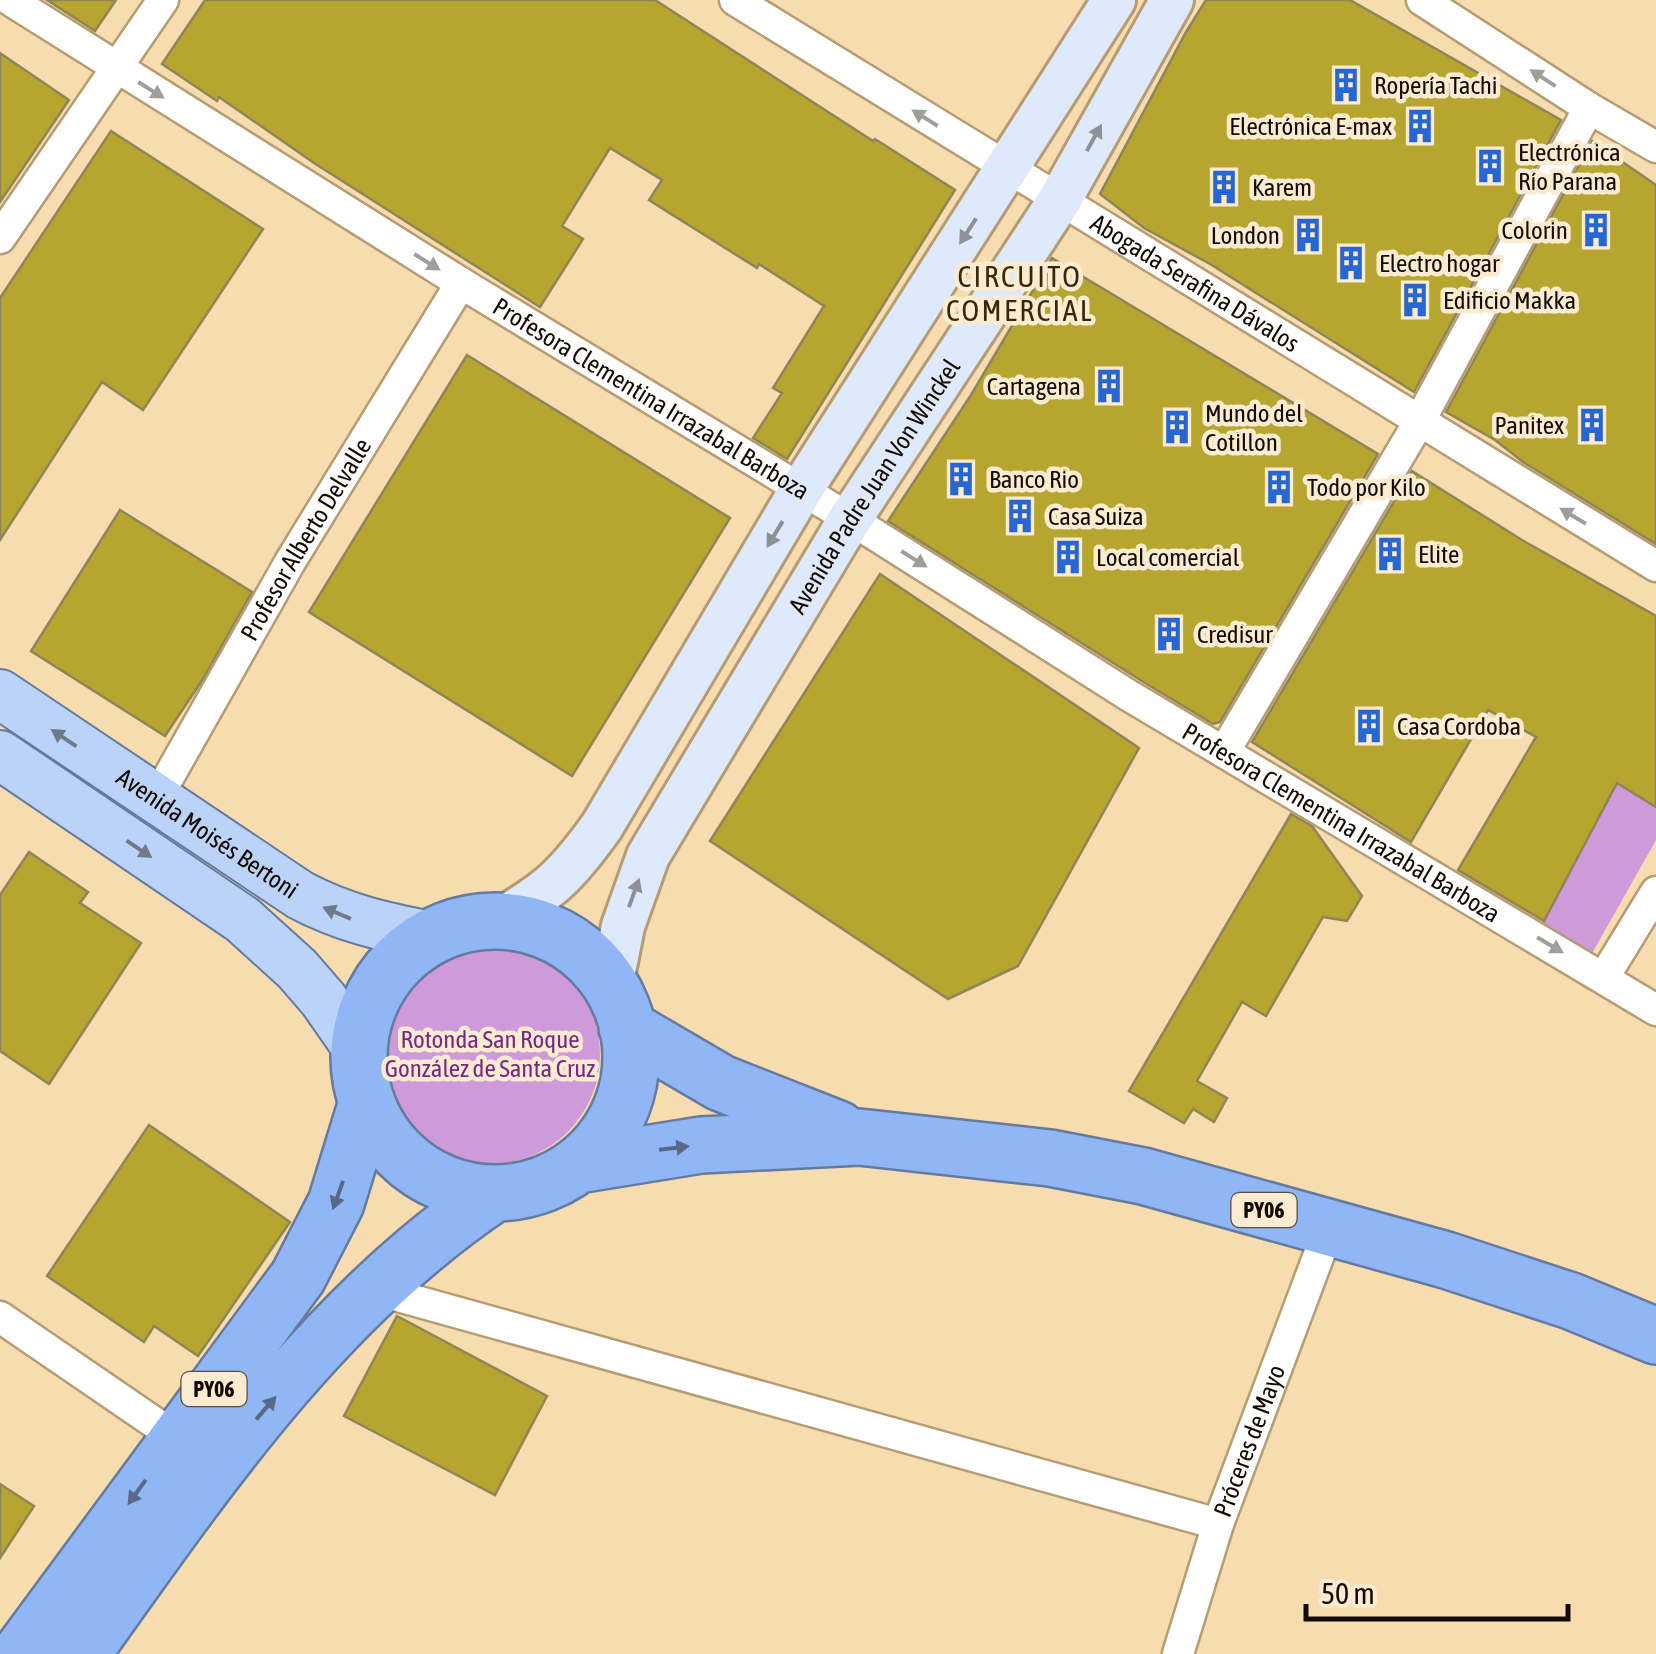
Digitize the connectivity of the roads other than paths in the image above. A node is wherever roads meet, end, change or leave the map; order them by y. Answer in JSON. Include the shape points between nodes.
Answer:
{"nodes":[{"id":1,"x":10,"y":0,"type":"edge"},
{"id":2,"x":163,"y":0,"type":"edge"},
{"id":3,"x":734,"y":0,"type":"edge"},
{"id":4,"x":1114,"y":0,"type":"edge"},
{"id":5,"x":1172,"y":0,"type":"edge"},
{"id":6,"x":1422,"y":0,"type":"edge"},
{"id":7,"x":114,"y":68,"type":"junction"},
{"id":8,"x":1589,"y":108,"type":"junction"},
{"id":9,"x":1656,"y":147,"type":"edge"},
{"id":10,"x":1008,"y":169,"type":"junction"},
{"id":11,"x":1060,"y":201,"type":"junction"},
{"id":12,"x":0,"y":238,"type":"edge"},
{"id":13,"x":461,"y":283,"type":"junction"},
{"id":14,"x":1419,"y":422,"type":"junction"},
{"id":15,"x":801,"y":490,"type":"junction"},
{"id":16,"x":850,"y":519,"type":"junction"},
{"id":17,"x":1656,"y":566,"type":"edge"},
{"id":18,"x":0,"y":694,"type":"edge"},
{"id":19,"x":1224,"y":752,"type":"junction"},
{"id":20,"x":0,"y":755,"type":"edge"},
{"id":21,"x":155,"y":800,"type":"junction"},
{"id":22,"x":1656,"y":892,"type":"edge"},
{"id":23,"x":498,"y":921,"type":"junction"},
{"id":24,"x":431,"y":936,"type":"junction"},
{"id":25,"x":1604,"y":977,"type":"junction"},
{"id":26,"x":619,"y":1008,"type":"junction"},
{"id":27,"x":1656,"y":1010,"type":"edge"},
{"id":28,"x":363,"y":1077,"type":"junction"},
{"id":29,"x":859,"y":1137,"type":"junction"},
{"id":30,"x":578,"y":1165,"type":"junction"},
{"id":31,"x":495,"y":1193,"type":"junction"},
{"id":32,"x":1329,"y":1228,"type":"junction"},
{"id":33,"x":373,"y":1289,"type":"junction"},
{"id":34,"x":0,"y":1317,"type":"edge"},
{"id":35,"x":1656,"y":1336,"type":"edge"},
{"id":36,"x":197,"y":1451,"type":"junction"},
{"id":37,"x":1218,"y":1524,"type":"junction"},
{"id":38,"x":20,"y":1654,"type":"edge"},
{"id":39,"x":82,"y":1654,"type":"edge"},
{"id":40,"x":1178,"y":1654,"type":"edge"}],
"edges":[{"from":1,"to":7,"type":"street","name":"Profesora Clementina Irrazabal Barboza"},
{"from":2,"to":7,"type":"street"},
{"from":10,"to":3,"type":"street","name":"Abogada Serafina Dávalos","one_way":true},
{"from":4,"to":10,"type":"main road"},
{"from":11,"to":5,"type":"main road","name":"Avenida Padre Juan Von Winckel","one_way":true},
{"from":8,"to":6,"type":"street","one_way":true},
{"from":7,"to":12,"type":"street"},
{"from":7,"to":13,"type":"street","name":"Profesora Clementina Irrazabal Barboza","one_way":true},
{"from":8,"to":9,"type":"street"},
{"from":8,"to":14,"type":"street"},
{"from":10,"to":11,"type":"street","name":"Abogada Serafina Dávalos"},
{"from":10,"to":15,"type":"main road","one_way":true},
{"from":11,"to":14,"type":"street","name":"Abogada Serafina Dávalos"},
{"from":11,"to":16,"type":"main road","name":"Avenida Padre Juan Von Winckel"},
{"from":13,"to":15,"type":"street","name":"Profesora Clementina Irrazabal Barboza"},
{"from":13,"to":21,"type":"street","name":"Profesor Alberto Delvalle","via":[[290,562]]},
{"from":17,"to":14,"type":"street","name":"Abogada Serafina Dávalos","one_way":true},
{"from":14,"to":19,"type":"street"},
{"from":15,"to":16,"type":"street","name":"Profesora Clementina Irrazabal Barboza"},
{"from":15,"to":23,"type":"main road","one_way":true,"via":[[602,826],[572,868]]},
{"from":16,"to":19,"type":"street","name":"Profesora Clementina Irrazabal Barboza","one_way":true},
{"from":26,"to":16,"type":"main road","name":"Avenida Padre Juan Von Winckel","one_way":true,"via":[[623,926],[648,856]]},
{"from":21,"to":18,"type":"main road","name":"Avenida Moisés Bertoni","one_way":true},
{"from":19,"to":25,"type":"street","name":"Profesora Clementina Irrazabal Barboza","one_way":true},
{"from":20,"to":28,"type":"main road","name":"Avenida Moisés Bertoni","one_way":true,"via":[[243,920],[323,999]]},
{"from":24,"to":21,"type":"main road","name":"Avenida Moisés Bertoni","one_way":true,"via":[[334,914]]},
{"from":22,"to":25,"type":"street"},
{"from":23,"to":24,"type":"highway","number":"PY06"},
{"from":23,"to":26,"type":"highway","number":"PY06","via":[[554,934],[586,956]]},
{"from":24,"to":28,"type":"highway","number":"PY06","via":[[380,984],[365,1016]]},
{"from":25,"to":27,"type":"street","name":"Profesora Clementina Irrazabal Barboza"},
{"from":26,"to":29,"type":"highway","number":"PY06","via":[[721,1083]]},
{"from":26,"to":30,"type":"highway","number":"PY06","via":[[630,1072],[618,1114]]},
{"from":28,"to":31,"type":"highway","number":"PY06","via":[[384,1136],[409,1162],[458,1188]]},
{"from":28,"to":36,"type":"highway","number":"PY06","one_way":true,"via":[[341,1188],[319,1242]]},
{"from":30,"to":29,"type":"highway","number":"PY06","one_way":true,"via":[[701,1145]]},
{"from":29,"to":32,"type":"highway","number":"PY06","via":[[1050,1158],[1143,1176]]},
{"from":30,"to":31,"type":"highway","number":"PY06","via":[[538,1186]]},
{"from":31,"to":33,"type":"highway","number":"PY06","via":[[442,1228]]},
{"from":32,"to":35,"type":"highway","number":"PY06","via":[[1535,1290]]},
{"from":32,"to":37,"type":"street","name":"Próceres de Mayo"},
{"from":36,"to":33,"type":"highway","number":"PY06","one_way":true},
{"from":33,"to":37,"type":"street"},
{"from":34,"to":36,"type":"street"},
{"from":36,"to":38,"type":"highway","number":"PY06","one_way":true},
{"from":36,"to":39,"type":"highway","number":"PY06"},
{"from":37,"to":40,"type":"street","name":"Próceres de Mayo"}]}
